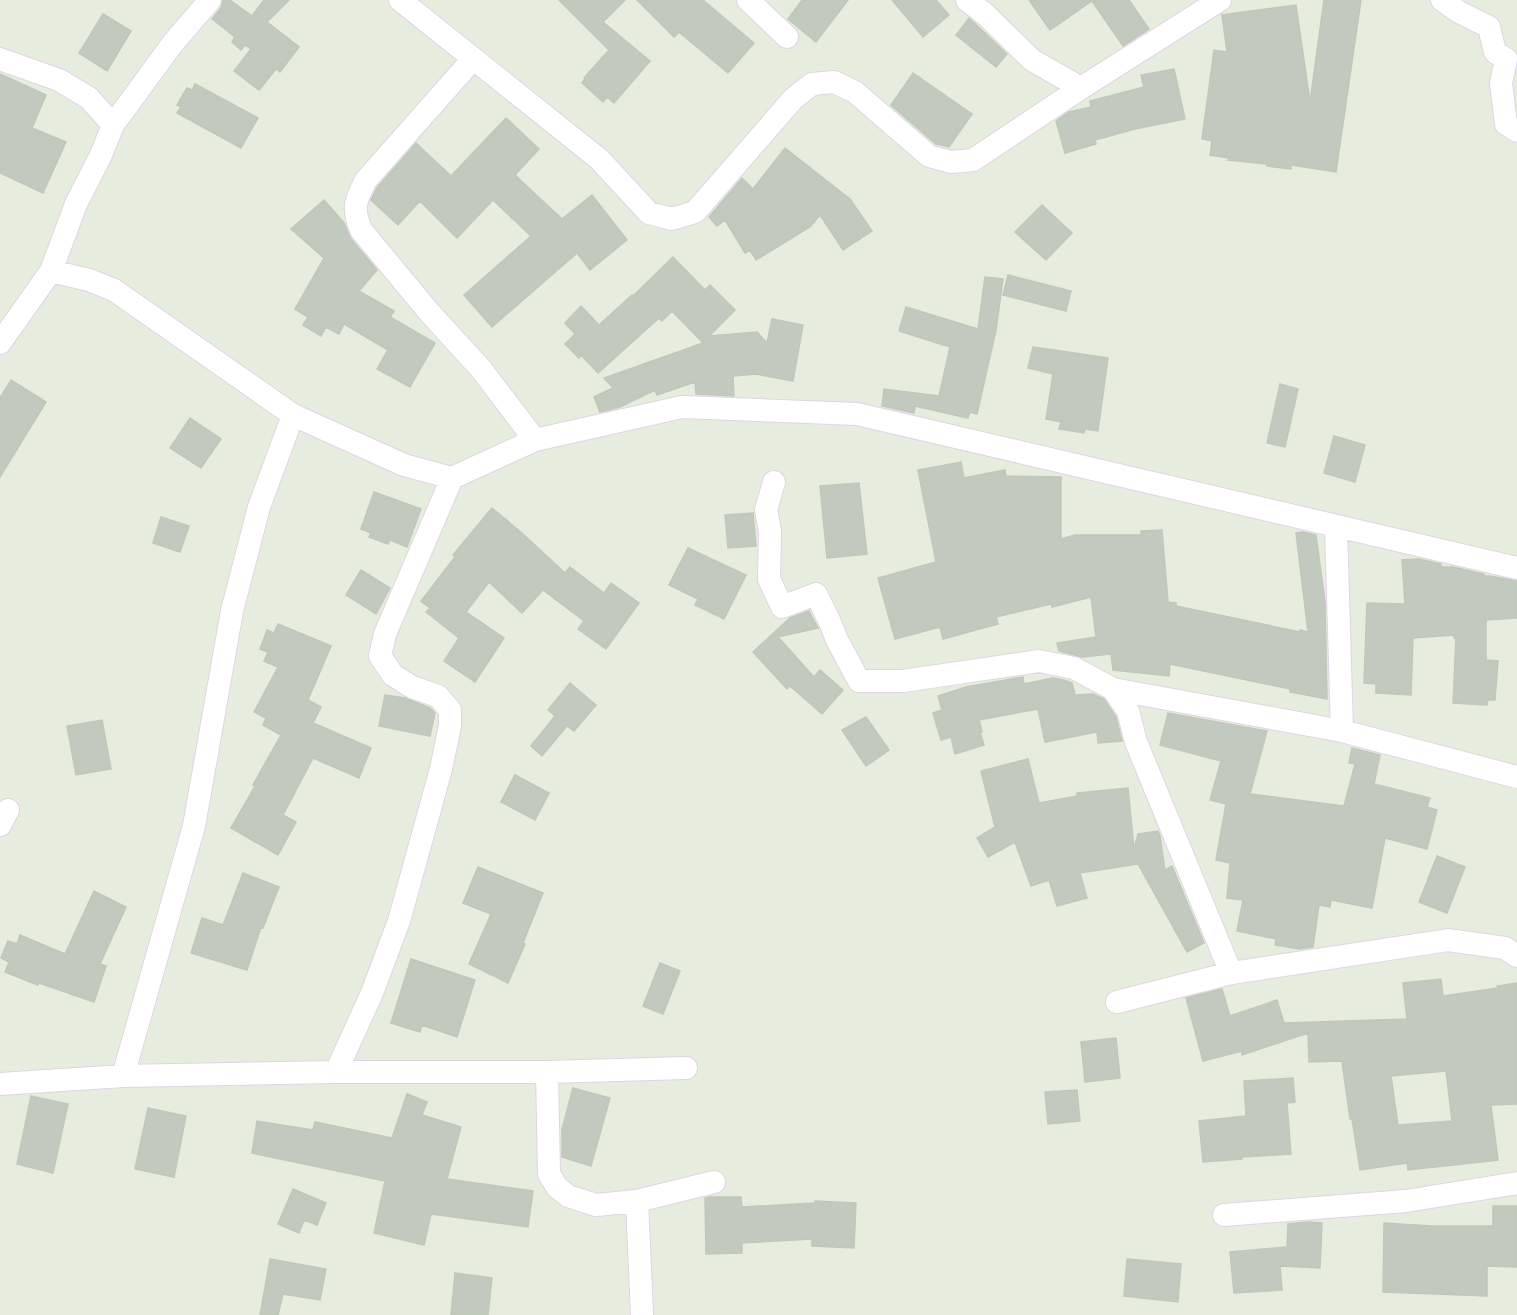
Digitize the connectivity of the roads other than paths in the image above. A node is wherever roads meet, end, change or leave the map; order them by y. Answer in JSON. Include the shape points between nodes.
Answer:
{"nodes":[{"id":1,"x":210,"y":0,"type":"edge"},
{"id":2,"x":399,"y":0,"type":"edge"},
{"id":3,"x":748,"y":0,"type":"edge"},
{"id":4,"x":967,"y":0,"type":"edge"},
{"id":5,"x":1220,"y":0,"type":"edge"},
{"id":6,"x":1442,"y":0,"type":"edge"},
{"id":7,"x":787,"y":37,"type":"dead end"},
{"id":8,"x":0,"y":59,"type":"edge"},
{"id":9,"x":472,"y":59,"type":"junction"},
{"id":10,"x":1081,"y":88,"type":"junction"},
{"id":11,"x":113,"y":125,"type":"junction"},
{"id":12,"x":1517,"y":131,"type":"edge"},
{"id":13,"x":51,"y":271,"type":"junction"},
{"id":14,"x":0,"y":343,"type":"edge"},
{"id":15,"x":293,"y":415,"type":"junction"},
{"id":16,"x":535,"y":440,"type":"junction"},
{"id":17,"x":452,"y":478,"type":"junction"},
{"id":18,"x":774,"y":482,"type":"dead end"},
{"id":19,"x":1336,"y":527,"type":"junction"},
{"id":20,"x":1517,"y":568,"type":"edge"},
{"id":21,"x":1113,"y":689,"type":"junction"},
{"id":22,"x":1342,"y":731,"type":"junction"},
{"id":23,"x":1517,"y":777,"type":"edge"},
{"id":24,"x":1517,"y":956,"type":"edge"},
{"id":25,"x":1231,"y":973,"type":"junction"},
{"id":26,"x":1117,"y":1002,"type":"dead end"},
{"id":27,"x":686,"y":1068,"type":"dead end"},
{"id":28,"x":336,"y":1072,"type":"junction"},
{"id":29,"x":547,"y":1072,"type":"junction"},
{"id":30,"x":123,"y":1076,"type":"junction"},
{"id":31,"x":0,"y":1084,"type":"edge"},
{"id":32,"x":714,"y":1182,"type":"dead end"},
{"id":33,"x":1517,"y":1183,"type":"edge"},
{"id":34,"x":637,"y":1201,"type":"junction"},
{"id":35,"x":1224,"y":1215,"type":"dead end"},
{"id":36,"x":642,"y":1315,"type":"edge"}],
"edges":[{"from":1,"to":11,"type":"street"},
{"from":2,"to":9,"type":"street"},
{"from":3,"to":7,"type":"street"},
{"from":4,"to":10,"type":"street","via":[[1032,60]]},
{"from":5,"to":10,"type":"street"},
{"from":6,"to":12,"type":"street","via":[[1490,27],[1495,52],[1506,59],[1501,84],[1506,124]]},
{"from":8,"to":11,"type":"street","via":[[59,80],[89,98]]},
{"from":9,"to":10,"type":"street","via":[[599,159],[649,213],[672,219],[695,212],[793,99],[812,84],[834,82],[855,92],[929,156],[951,162],[974,160]]},
{"from":9,"to":16,"type":"street","via":[[366,180],[356,200],[356,217],[361,230]]},
{"from":11,"to":13,"type":"street","via":[[76,204]]},
{"from":13,"to":14,"type":"street"},
{"from":13,"to":15,"type":"street","via":[[114,290]]},
{"from":15,"to":17,"type":"street","via":[[404,465]]},
{"from":15,"to":30,"type":"street","via":[[259,507],[232,611],[194,826]]},
{"from":16,"to":17,"type":"street"},
{"from":16,"to":19,"type":"street","via":[[682,407],[857,414]]},
{"from":17,"to":28,"type":"street","via":[[385,634],[380,656],[393,675],[438,696],[450,710],[450,726],[399,921]]},
{"from":18,"to":21,"type":"street","via":[[766,510],[770,531],[769,579],[782,607],[816,594],[859,681],[903,681],[1039,661],[1074,668]]},
{"from":19,"to":20,"type":"street"},
{"from":19,"to":22,"type":"street"},
{"from":21,"to":22,"type":"street"},
{"from":21,"to":25,"type":"street","via":[[1128,711],[1136,742]]},
{"from":22,"to":23,"type":"street"},
{"from":24,"to":25,"type":"street","via":[[1505,948],[1448,940]]},
{"from":25,"to":26,"type":"street"},
{"from":27,"to":29,"type":"street"},
{"from":28,"to":29,"type":"street"},
{"from":28,"to":30,"type":"street"},
{"from":29,"to":34,"type":"street","via":[[549,1174],[557,1187],[568,1196],[596,1205]]},
{"from":30,"to":31,"type":"street"},
{"from":32,"to":34,"type":"street"},
{"from":33,"to":35,"type":"street","via":[[1406,1201]]},
{"from":34,"to":36,"type":"street"}]}
